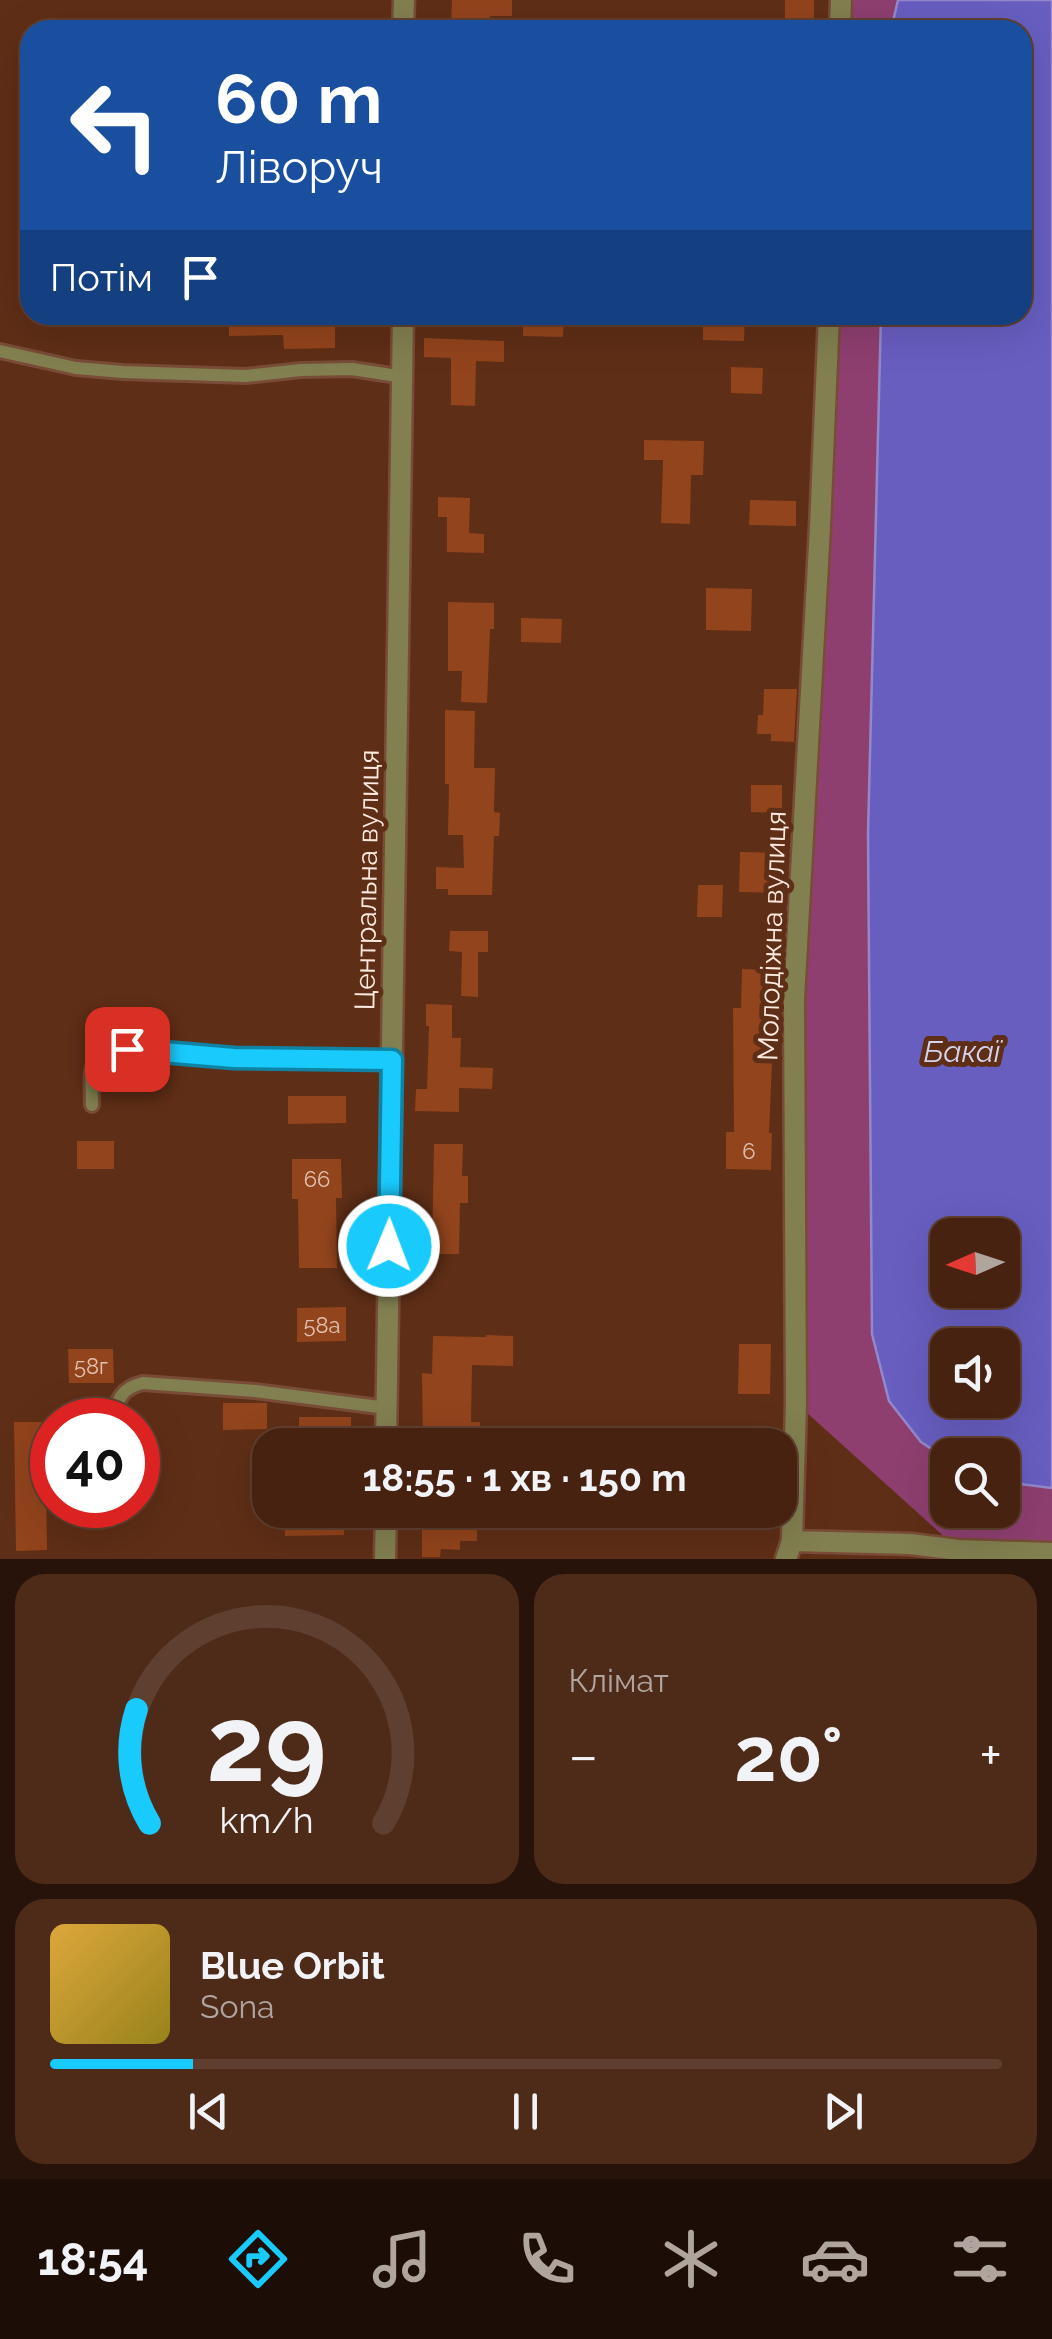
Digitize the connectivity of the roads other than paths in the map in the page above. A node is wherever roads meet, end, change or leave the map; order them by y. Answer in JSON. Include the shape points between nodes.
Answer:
{"nodes":[{"id":1,"x":403,"y":325,"type":"edge"},
{"id":2,"x":828,"y":325,"type":"edge"},
{"id":3,"x":0,"y":351,"type":"edge"},
{"id":4,"x":404,"y":377,"type":"junction"},
{"id":5,"x":392,"y":1060,"type":"junction"},
{"id":6,"x":92,"y":1105,"type":"dead end"},
{"id":7,"x":118,"y":1398,"type":"edge"},
{"id":8,"x":387,"y":1408,"type":"junction"},
{"id":9,"x":386,"y":1428,"type":"edge"},
{"id":10,"x":386,"y":1528,"type":"edge"},
{"id":11,"x":789,"y":1550,"type":"edge"},
{"id":12,"x":1052,"y":1554,"type":"edge"},
{"id":13,"x":385,"y":1559,"type":"edge"}],
"edges":[{"from":1,"to":4,"type":"street","name":"Центральна вулиця"},
{"from":2,"to":11,"type":"street","name":"Молодіжна вулиця","via":[[794,1000],[796,1403]]},
{"from":3,"to":4,"type":"lane","via":[[123,372],[352,370]]},
{"from":4,"to":5,"type":"street","name":"Центральна вулиця"},
{"from":5,"to":6,"type":"lane","via":[[110,1050],[96,1060]]},
{"from":5,"to":8,"type":"street","name":"Центральна вулиця"},
{"from":7,"to":8,"type":"lane","via":[[143,1383]]},
{"from":8,"to":9,"type":"street","name":"Центральна вулиця"},
{"from":10,"to":13,"type":"street"},
{"from":11,"to":12,"type":"street","via":[[910,1544]]}]}
